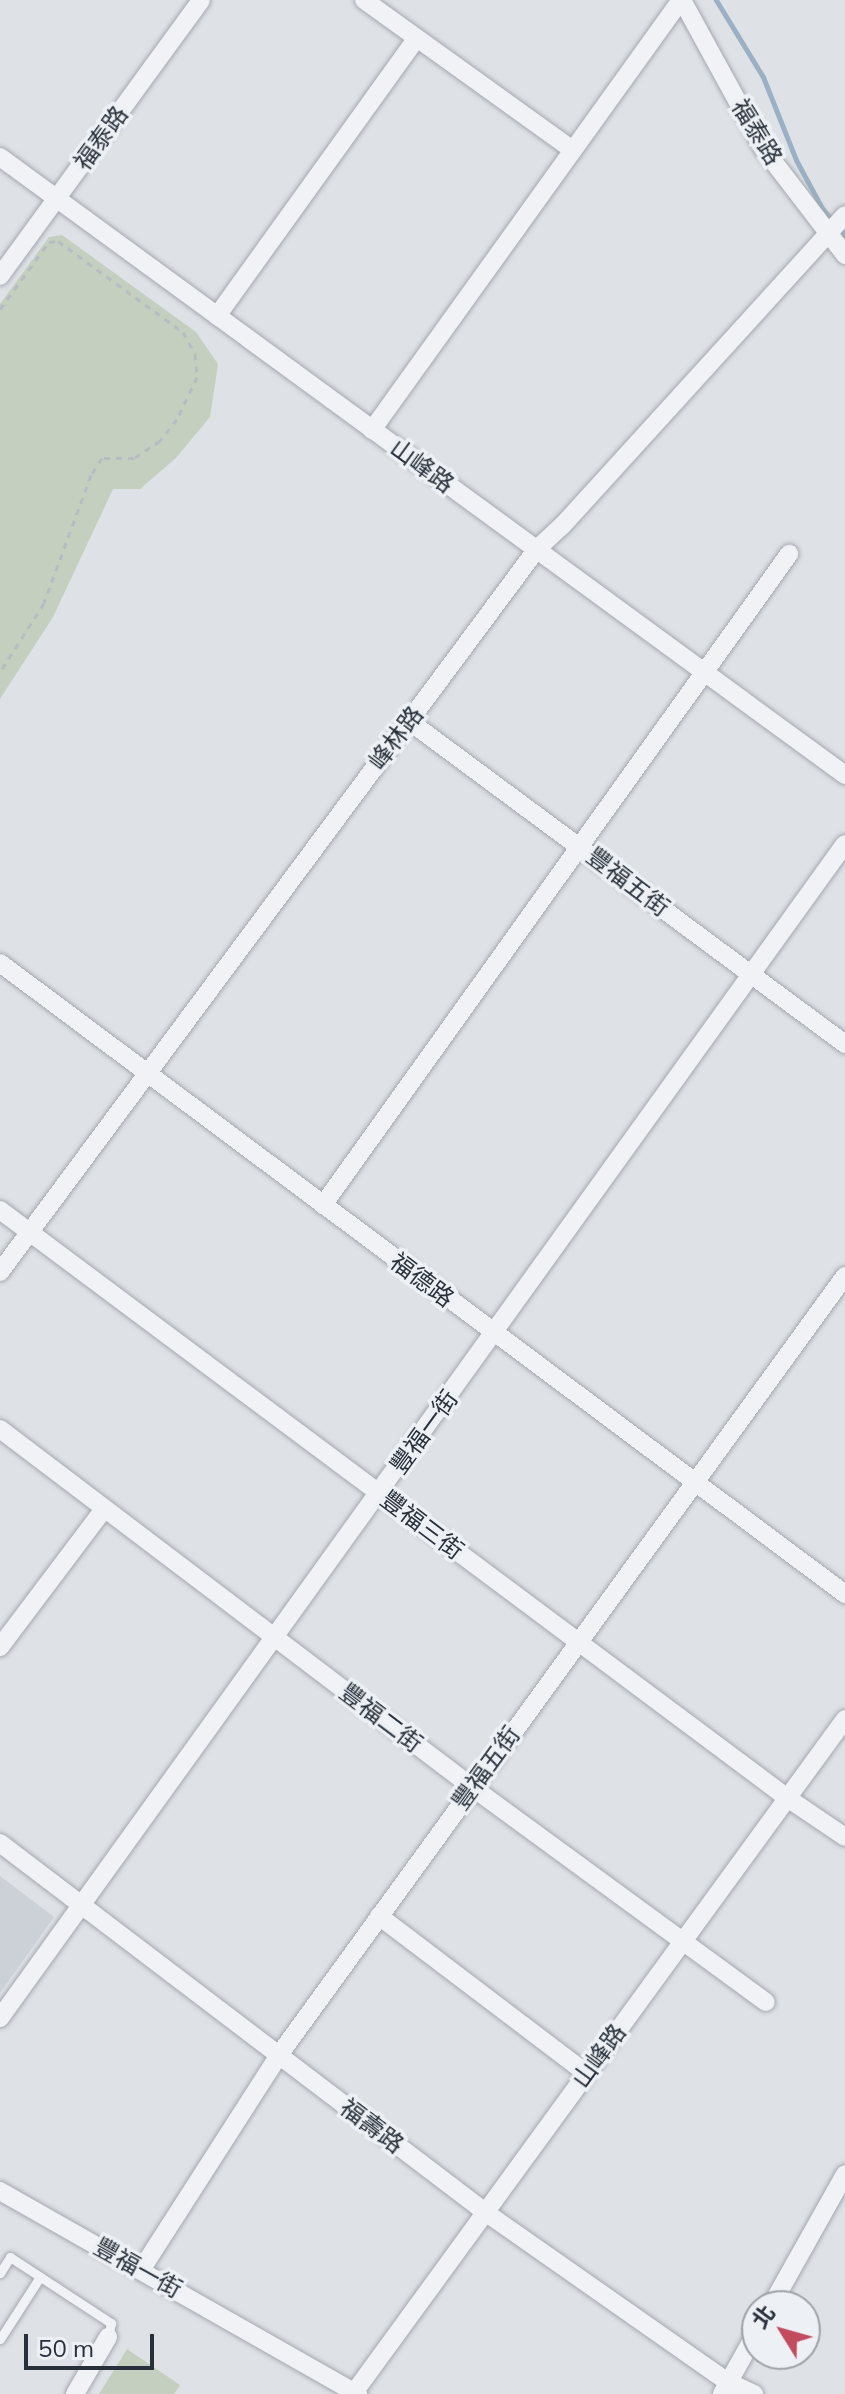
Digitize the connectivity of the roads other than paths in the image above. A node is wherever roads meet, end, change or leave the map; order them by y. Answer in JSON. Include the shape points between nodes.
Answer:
{"nodes":[{"id":1,"x":201,"y":0,"type":"edge"},
{"id":2,"x":364,"y":0,"type":"edge"},
{"id":3,"x":681,"y":0,"type":"edge"},
{"id":4,"x":417,"y":38,"type":"junction"},
{"id":5,"x":573,"y":150,"type":"junction"},
{"id":6,"x":0,"y":157,"type":"edge"},
{"id":7,"x":56,"y":199,"type":"junction"},
{"id":8,"x":845,"y":215,"type":"edge"},
{"id":9,"x":829,"y":234,"type":"junction"},
{"id":10,"x":845,"y":255,"type":"edge"},
{"id":11,"x":0,"y":276,"type":"edge"},
{"id":12,"x":217,"y":316,"type":"junction"},
{"id":13,"x":372,"y":430,"type":"junction"},
{"id":14,"x":537,"y":549,"type":"junction"},
{"id":15,"x":789,"y":554,"type":"dead end"},
{"id":16,"x":704,"y":673,"type":"junction"},
{"id":17,"x":409,"y":721,"type":"junction"},
{"id":18,"x":845,"y":775,"type":"edge"},
{"id":19,"x":845,"y":844,"type":"edge"},
{"id":20,"x":580,"y":846,"type":"junction"},
{"id":21,"x":0,"y":963,"type":"edge"},
{"id":22,"x":752,"y":974,"type":"junction"},
{"id":23,"x":845,"y":1044,"type":"edge"},
{"id":24,"x":148,"y":1074,"type":"junction"},
{"id":25,"x":323,"y":1205,"type":"junction"},
{"id":26,"x":0,"y":1210,"type":"edge"},
{"id":27,"x":29,"y":1232,"type":"junction"},
{"id":28,"x":0,"y":1272,"type":"edge"},
{"id":29,"x":845,"y":1276,"type":"edge"},
{"id":30,"x":494,"y":1335,"type":"junction"},
{"id":31,"x":0,"y":1429,"type":"edge"},
{"id":32,"x":695,"y":1484,"type":"junction"},
{"id":33,"x":380,"y":1494,"type":"junction"},
{"id":34,"x":104,"y":1509,"type":"junction"},
{"id":35,"x":845,"y":1594,"type":"edge"},
{"id":36,"x":275,"y":1637,"type":"junction"},
{"id":37,"x":579,"y":1641,"type":"junction"},
{"id":38,"x":0,"y":1647,"type":"edge"},
{"id":39,"x":845,"y":1719,"type":"edge"},
{"id":40,"x":472,"y":1787,"type":"junction"},
{"id":41,"x":786,"y":1797,"type":"junction"},
{"id":42,"x":845,"y":1837,"type":"edge"},
{"id":43,"x":0,"y":1843,"type":"edge"},
{"id":44,"x":81,"y":1904,"type":"junction"},
{"id":45,"x":379,"y":1916,"type":"junction"},
{"id":46,"x":681,"y":1942,"type":"junction"},
{"id":47,"x":766,"y":2002,"type":"dead end"},
{"id":48,"x":0,"y":2018,"type":"edge"},
{"id":49,"x":279,"y":2055,"type":"junction"},
{"id":50,"x":586,"y":2073,"type":"junction"},
{"id":51,"x":845,"y":2174,"type":"edge"},
{"id":52,"x":0,"y":2191,"type":"edge"},
{"id":53,"x":485,"y":2212,"type":"junction"},
{"id":54,"x":141,"y":2270,"type":"junction"},
{"id":55,"x":0,"y":2273,"type":"edge"},
{"id":56,"x":40,"y":2277,"type":"junction"},
{"id":57,"x":780,"y":2290,"type":"edge"},
{"id":58,"x":108,"y":2337,"type":"joint"},
{"id":59,"x":0,"y":2339,"type":"edge"},
{"id":60,"x":741,"y":2360,"type":"edge"},
{"id":61,"x":725,"y":2388,"type":"edge"},
{"id":62,"x":355,"y":2393,"type":"edge"},
{"id":63,"x":75,"y":2394,"type":"edge"},
{"id":64,"x":754,"y":2394,"type":"edge"}],
"edges":[{"from":1,"to":7,"type":"street","name":"福泰路"},
{"from":2,"to":4,"type":"street"},
{"from":3,"to":5,"type":"street"},
{"from":3,"to":9,"type":"street","name":"福泰路","via":[[763,148]]},
{"from":4,"to":5,"type":"street"},
{"from":4,"to":12,"type":"street"},
{"from":5,"to":13,"type":"street"},
{"from":6,"to":7,"type":"street","name":"山峰路"},
{"from":7,"to":11,"type":"street","name":"福泰路"},
{"from":7,"to":12,"type":"street","name":"山峰路"},
{"from":8,"to":9,"type":"street","name":"峰林路"},
{"from":9,"to":10,"type":"street","name":"福泰路"},
{"from":9,"to":14,"type":"street","name":"峰林路"},
{"from":12,"to":13,"type":"street","name":"山峰路"},
{"from":13,"to":14,"type":"street","name":"山峰路"},
{"from":14,"to":16,"type":"street","name":"山峰路"},
{"from":14,"to":17,"type":"street","name":"峰林路"},
{"from":15,"to":16,"type":"street"},
{"from":16,"to":18,"type":"street","name":"山峰路"},
{"from":16,"to":20,"type":"street"},
{"from":17,"to":20,"type":"street","name":"豐福五街"},
{"from":17,"to":24,"type":"street","name":"峰林路"},
{"from":19,"to":22,"type":"street","name":"豐福一街"},
{"from":20,"to":22,"type":"street","name":"豐福五街"},
{"from":20,"to":25,"type":"street"},
{"from":21,"to":24,"type":"street","name":"福德路"},
{"from":22,"to":23,"type":"street","name":"豐福五街"},
{"from":22,"to":30,"type":"street","name":"豐福一街"},
{"from":24,"to":25,"type":"street","name":"福德路"},
{"from":24,"to":27,"type":"street","name":"峰林路"},
{"from":25,"to":30,"type":"street","name":"福德路"},
{"from":26,"to":27,"type":"street","name":"豐福三街"},
{"from":27,"to":28,"type":"street","name":"峰林路"},
{"from":27,"to":33,"type":"street","name":"豐福三街"},
{"from":29,"to":32,"type":"street","name":"豐福五街"},
{"from":30,"to":32,"type":"street","name":"福德路"},
{"from":30,"to":33,"type":"street","name":"豐福一街"},
{"from":31,"to":34,"type":"street","name":"豐福二街"},
{"from":32,"to":35,"type":"street","name":"福德路"},
{"from":32,"to":37,"type":"street","name":"豐福五街"},
{"from":33,"to":36,"type":"street","name":"豐福一街"},
{"from":33,"to":37,"type":"street","name":"豐福三街"},
{"from":34,"to":36,"type":"street","name":"豐福二街"},
{"from":34,"to":38,"type":"street"},
{"from":36,"to":40,"type":"street","name":"豐福二街"},
{"from":36,"to":44,"type":"street","name":"豐福一街"},
{"from":37,"to":40,"type":"street","name":"豐福五街"},
{"from":37,"to":41,"type":"street","name":"豐福三街"},
{"from":39,"to":41,"type":"street","name":"山峰路"},
{"from":40,"to":45,"type":"street","name":"豐福五街"},
{"from":40,"to":46,"type":"street","name":"豐福二街"},
{"from":41,"to":42,"type":"street","name":"豐福三街"},
{"from":41,"to":46,"type":"street","name":"山峰路"},
{"from":43,"to":44,"type":"street","name":"福壽路"},
{"from":44,"to":48,"type":"street","name":"豐福一街"},
{"from":44,"to":49,"type":"street","name":"福壽路"},
{"from":45,"to":49,"type":"street","name":"豐福五街"},
{"from":45,"to":50,"type":"street"},
{"from":46,"to":47,"type":"street","name":"豐福二街"},
{"from":46,"to":50,"type":"street","name":"山峰路"},
{"from":49,"to":53,"type":"street","name":"福壽路"},
{"from":49,"to":54,"type":"street","name":"豐福五街"},
{"from":50,"to":53,"type":"street","name":"山峰路"},
{"from":51,"to":57,"type":"street"},
{"from":52,"to":54,"type":"street","name":"豐福一街"},
{"from":53,"to":61,"type":"street","name":"福壽路"},
{"from":53,"to":62,"type":"street","name":"山峰路"},
{"from":54,"to":62,"type":"street","name":"豐福一街"},
{"from":55,"to":56,"type":"lane","via":[[10,2257]]},
{"from":56,"to":58,"type":"lane","via":[[111,2323]]},
{"from":56,"to":59,"type":"lane"},
{"from":58,"to":63,"type":"street"},
{"from":60,"to":61,"type":"street"},
{"from":61,"to":64,"type":"street","name":"福壽路"}]}
